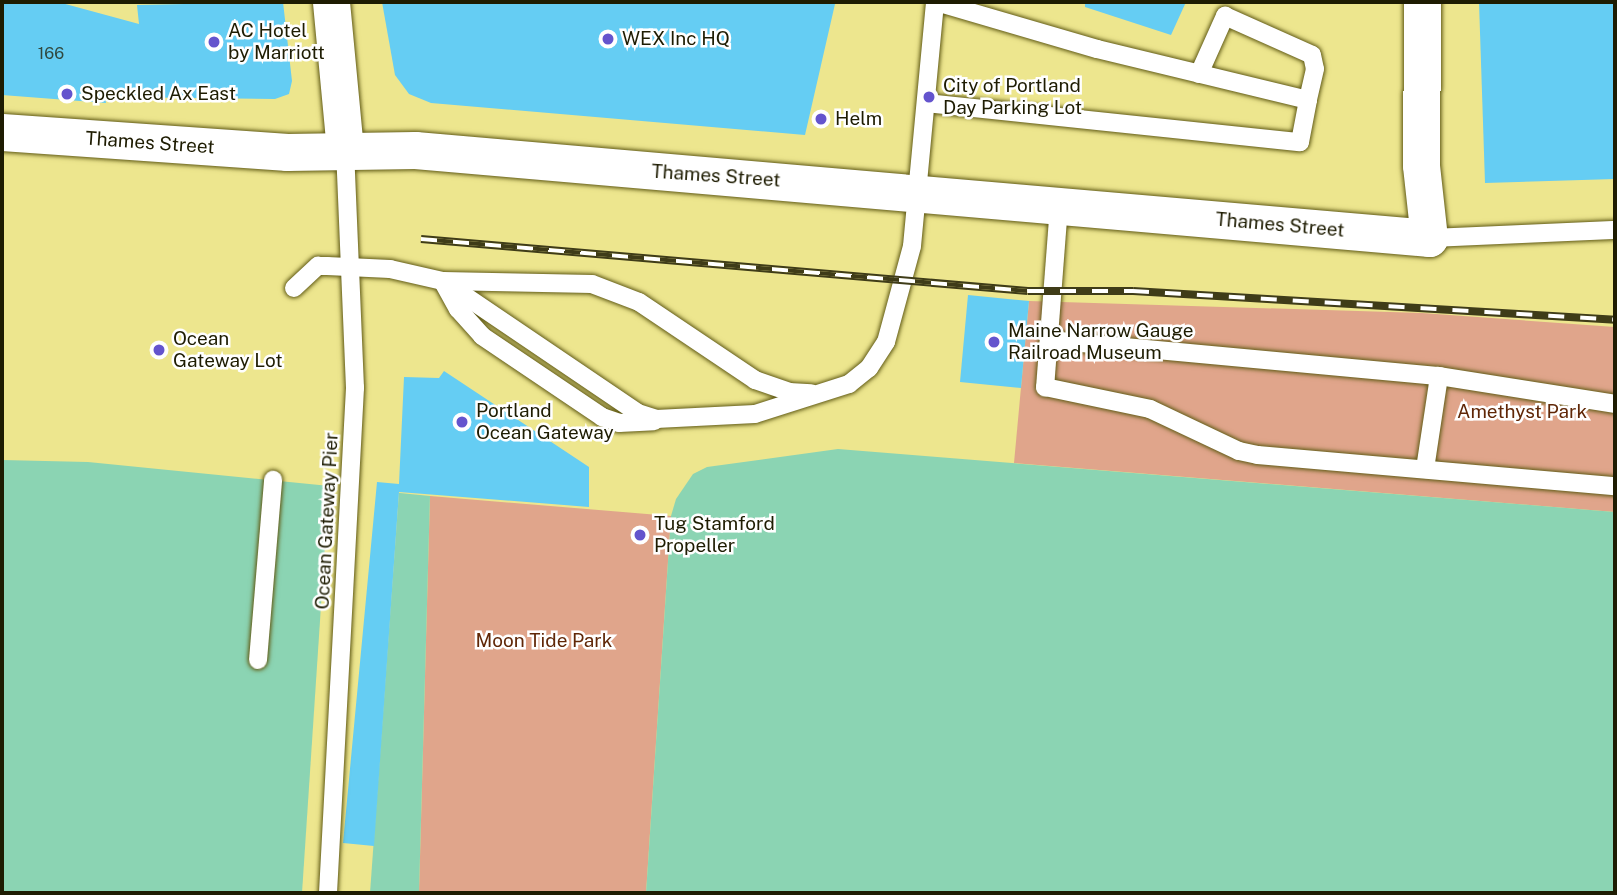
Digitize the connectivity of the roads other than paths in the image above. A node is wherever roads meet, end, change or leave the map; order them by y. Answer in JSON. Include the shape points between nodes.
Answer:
{"nodes":[{"id":1,"x":331,"y":2,"type":"edge"},
{"id":2,"x":935,"y":2,"type":"edge"},
{"id":3,"x":1422,"y":2,"type":"edge"},
{"id":4,"x":1199,"y":74,"type":"junction"},
{"id":5,"x":1308,"y":100,"type":"junction"},
{"id":6,"x":926,"y":103,"type":"junction"},
{"id":7,"x":2,"y":132,"type":"edge"},
{"id":8,"x":345,"y":151,"type":"junction"},
{"id":9,"x":918,"y":194,"type":"junction"},
{"id":10,"x":1059,"y":206,"type":"junction"},
{"id":11,"x":1615,"y":230,"type":"edge"},
{"id":12,"x":1429,"y":238,"type":"junction"},
{"id":13,"x":351,"y":266,"type":"junction"},
{"id":14,"x":443,"y":281,"type":"junction"},
{"id":15,"x":294,"y":288,"type":"dead end"},
{"id":16,"x":1050,"y":340,"type":"junction"},
{"id":17,"x":1439,"y":376,"type":"junction"},
{"id":18,"x":839,"y":389,"type":"junction"},
{"id":19,"x":1615,"y":404,"type":"edge"},
{"id":20,"x":666,"y":420,"type":"junction"},
{"id":21,"x":1425,"y":469,"type":"junction"},
{"id":22,"x":273,"y":480,"type":"dead end"},
{"id":23,"x":1615,"y":486,"type":"edge"},
{"id":24,"x":258,"y":660,"type":"dead end"},
{"id":25,"x":328,"y":893,"type":"edge"}],
"edges":[{"from":1,"to":8,"type":"street"},
{"from":2,"to":4,"type":"lane"},
{"from":2,"to":6,"type":"lane"},
{"from":3,"to":12,"type":"street","via":[[1421,165]]},
{"from":4,"to":5,"type":"lane"},
{"from":4,"to":5,"type":"lane","via":[[1225,16],[1312,55],[1315,69]]},
{"from":5,"to":6,"type":"lane","via":[[1300,142]]},
{"from":6,"to":9,"type":"lane"},
{"from":7,"to":8,"type":"street","name":"Thames Street","via":[[275,152]]},
{"from":8,"to":9,"type":"street","name":"Thames Street","via":[[415,150]]},
{"from":8,"to":13,"type":"lane","name":"Ocean Gateway Pier"},
{"from":9,"to":10,"type":"street","name":"Thames Street"},
{"from":9,"to":18,"type":"lane","via":[[912,246],[886,342],[862,375]]},
{"from":10,"to":12,"type":"street","name":"Thames Street"},
{"from":10,"to":16,"type":"lane"},
{"from":11,"to":12,"type":"lane"},
{"from":13,"to":14,"type":"lane"},
{"from":13,"to":15,"type":"lane","via":[[318,266]]},
{"from":13,"to":25,"type":"lane","name":"Ocean Gateway Pier","via":[[355,388]]},
{"from":14,"to":18,"type":"lane","via":[[592,284],[639,302],[771,387],[801,393]]},
{"from":14,"to":20,"type":"lane","via":[[638,413]]},
{"from":14,"to":20,"type":"lane","via":[[458,309],[482,336],[602,417],[619,423]]},
{"from":16,"to":17,"type":"lane"},
{"from":16,"to":21,"type":"lane","via":[[1045,387],[1150,409],[1249,453]]},
{"from":17,"to":19,"type":"lane"},
{"from":17,"to":21,"type":"lane"},
{"from":18,"to":20,"type":"lane","via":[[755,414]]},
{"from":21,"to":23,"type":"lane"},
{"from":22,"to":24,"type":"lane"}]}
